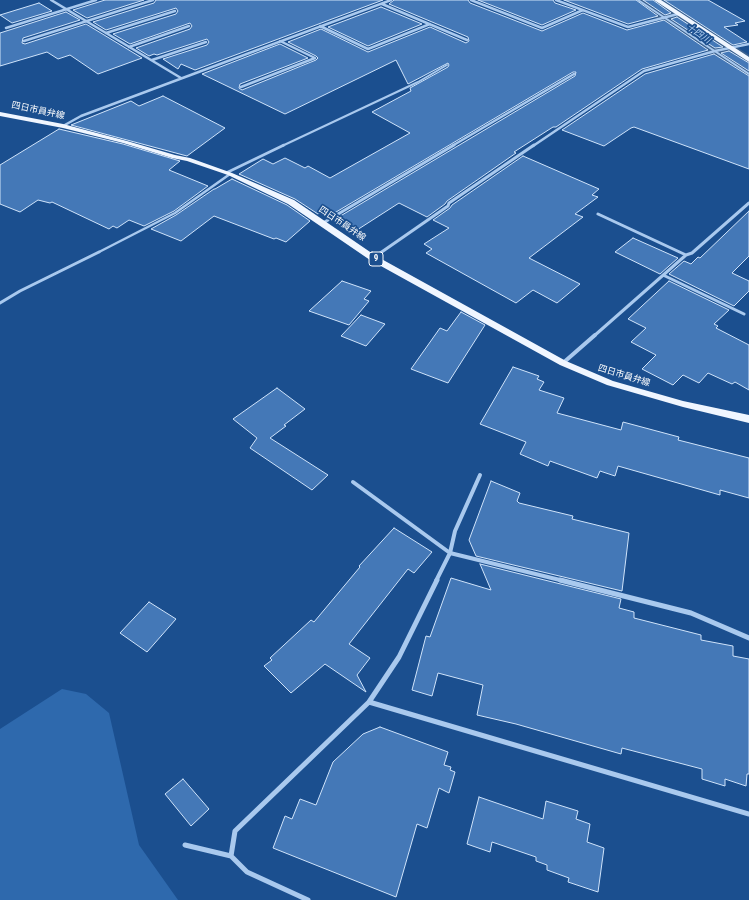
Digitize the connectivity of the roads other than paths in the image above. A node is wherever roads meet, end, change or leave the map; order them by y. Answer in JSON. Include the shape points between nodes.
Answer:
{"nodes":[{"id":1,"x":51,"y":0,"type":"edge"},
{"id":2,"x":96,"y":0,"type":"edge"},
{"id":3,"x":153,"y":0,"type":"edge"},
{"id":4,"x":379,"y":0,"type":"edge"},
{"id":5,"x":390,"y":0,"type":"edge"},
{"id":6,"x":471,"y":0,"type":"edge"},
{"id":7,"x":556,"y":0,"type":"edge"},
{"id":8,"x":638,"y":0,"type":"edge"},
{"id":9,"x":657,"y":0,"type":"edge"},
{"id":10,"x":383,"y":3,"type":"junction"},
{"id":11,"x":66,"y":9,"type":"junction"},
{"id":12,"x":583,"y":10,"type":"junction"},
{"id":13,"x":175,"y":11,"type":"dead end"},
{"id":14,"x":677,"y":14,"type":"junction"},
{"id":15,"x":662,"y":17,"type":"junction"},
{"id":16,"x":86,"y":21,"type":"junction"},
{"id":17,"x":430,"y":24,"type":"junction"},
{"id":18,"x":189,"y":26,"type":"dead end"},
{"id":19,"x":320,"y":26,"type":"junction"},
{"id":20,"x":6,"y":28,"type":"dead end"},
{"id":21,"x":106,"y":33,"type":"junction"},
{"id":22,"x":24,"y":40,"type":"dead end"},
{"id":23,"x":467,"y":40,"type":"dead end"},
{"id":24,"x":280,"y":41,"type":"junction"},
{"id":25,"x":206,"y":42,"type":"dead end"},
{"id":26,"x":749,"y":44,"type":"edge"},
{"id":27,"x":129,"y":47,"type":"junction"},
{"id":28,"x":730,"y":48,"type":"junction"},
{"id":29,"x":715,"y":51,"type":"junction"},
{"id":30,"x":152,"y":60,"type":"junction"},
{"id":31,"x":749,"y":60,"type":"edge"},
{"id":32,"x":447,"y":65,"type":"dead end"},
{"id":33,"x":574,"y":74,"type":"dead end"},
{"id":34,"x":749,"y":74,"type":"edge"},
{"id":35,"x":181,"y":78,"type":"junction"},
{"id":36,"x":241,"y":88,"type":"dead end"},
{"id":37,"x":0,"y":114,"type":"edge"},
{"id":38,"x":63,"y":126,"type":"junction"},
{"id":39,"x":228,"y":174,"type":"junction"},
{"id":40,"x":749,"y":203,"type":"edge"},
{"id":41,"x":598,"y":214,"type":"dead end"},
{"id":42,"x":323,"y":223,"type":"junction"},
{"id":43,"x":99,"y":252,"type":"joint"},
{"id":44,"x":686,"y":255,"type":"junction"},
{"id":45,"x":373,"y":258,"type":"junction"},
{"id":46,"x":663,"y":275,"type":"junction"},
{"id":47,"x":0,"y":303,"type":"edge"},
{"id":48,"x":744,"y":314,"type":"dead end"},
{"id":49,"x":563,"y":363,"type":"junction"},
{"id":50,"x":749,"y":419,"type":"edge"},
{"id":51,"x":480,"y":475,"type":"dead end"},
{"id":52,"x":353,"y":482,"type":"dead end"},
{"id":53,"x":450,"y":553,"type":"junction"},
{"id":54,"x":749,"y":638,"type":"edge"},
{"id":55,"x":369,"y":702,"type":"junction"},
{"id":56,"x":749,"y":814,"type":"edge"},
{"id":57,"x":185,"y":845,"type":"dead end"},
{"id":58,"x":231,"y":856,"type":"junction"},
{"id":59,"x":308,"y":900,"type":"edge"}],
"edges":[{"from":1,"to":11,"type":"street"},
{"from":2,"to":11,"type":"street"},
{"from":3,"to":16,"type":"street"},
{"from":4,"to":10,"type":"street"},
{"from":5,"to":10,"type":"street"},
{"from":6,"to":12,"type":"street","via":[[542,28]]},
{"from":7,"to":12,"type":"street"},
{"from":8,"to":15,"type":"lane"},
{"from":9,"to":14,"type":"main road"},
{"from":10,"to":17,"type":"street"},
{"from":10,"to":19,"type":"street"},
{"from":11,"to":16,"type":"street"},
{"from":11,"to":20,"type":"street"},
{"from":12,"to":15,"type":"street","via":[[628,26]]},
{"from":13,"to":21,"type":"street"},
{"from":14,"to":15,"type":"street"},
{"from":14,"to":28,"type":"main road"},
{"from":15,"to":29,"type":"lane"},
{"from":16,"to":21,"type":"street"},
{"from":16,"to":22,"type":"street"},
{"from":17,"to":19,"type":"street","via":[[368,49]]},
{"from":17,"to":23,"type":"street"},
{"from":18,"to":27,"type":"street"},
{"from":19,"to":24,"type":"street"},
{"from":21,"to":27,"type":"street"},
{"from":24,"to":35,"type":"street"},
{"from":24,"to":36,"type":"street","via":[[315,58]]},
{"from":25,"to":30,"type":"street"},
{"from":26,"to":28,"type":"street"},
{"from":27,"to":30,"type":"street"},
{"from":28,"to":29,"type":"street"},
{"from":28,"to":31,"type":"main road"},
{"from":29,"to":34,"type":"lane"},
{"from":29,"to":45,"type":"street","via":[[634,76]]},
{"from":30,"to":35,"type":"street"},
{"from":32,"to":39,"type":"lane","via":[[418,82]]},
{"from":33,"to":42,"type":"street"},
{"from":35,"to":38,"type":"street","via":[[82,116]]},
{"from":37,"to":38,"type":"main road","name":"四日市員弁線","number":"9"},
{"from":38,"to":39,"type":"main road","name":"四日市員弁線","number":"9","via":[[188,159]]},
{"from":39,"to":42,"type":"main road","name":"四日市員弁線","number":"9","via":[[291,202]]},
{"from":39,"to":43,"type":"lane","via":[[175,213]]},
{"from":40,"to":44,"type":"street"},
{"from":41,"to":44,"type":"street"},
{"from":42,"to":45,"type":"main road","name":"四日市員弁線","number":"9"},
{"from":43,"to":47,"type":"street"},
{"from":44,"to":46,"type":"street"},
{"from":45,"to":49,"type":"main road","name":"四日市員弁線","number":"9"},
{"from":46,"to":48,"type":"street"},
{"from":46,"to":49,"type":"street"},
{"from":49,"to":50,"type":"main road","name":"四日市員弁線","number":"9","via":[[610,383],[683,404]]},
{"from":51,"to":53,"type":"street","via":[[456,531]]},
{"from":52,"to":53,"type":"street"},
{"from":53,"to":54,"type":"street","via":[[691,613]]},
{"from":53,"to":55,"type":"street","via":[[399,657]]},
{"from":55,"to":56,"type":"street"},
{"from":55,"to":58,"type":"street","via":[[235,831]]},
{"from":57,"to":58,"type":"street"},
{"from":58,"to":59,"type":"street","via":[[247,872]]}]}
